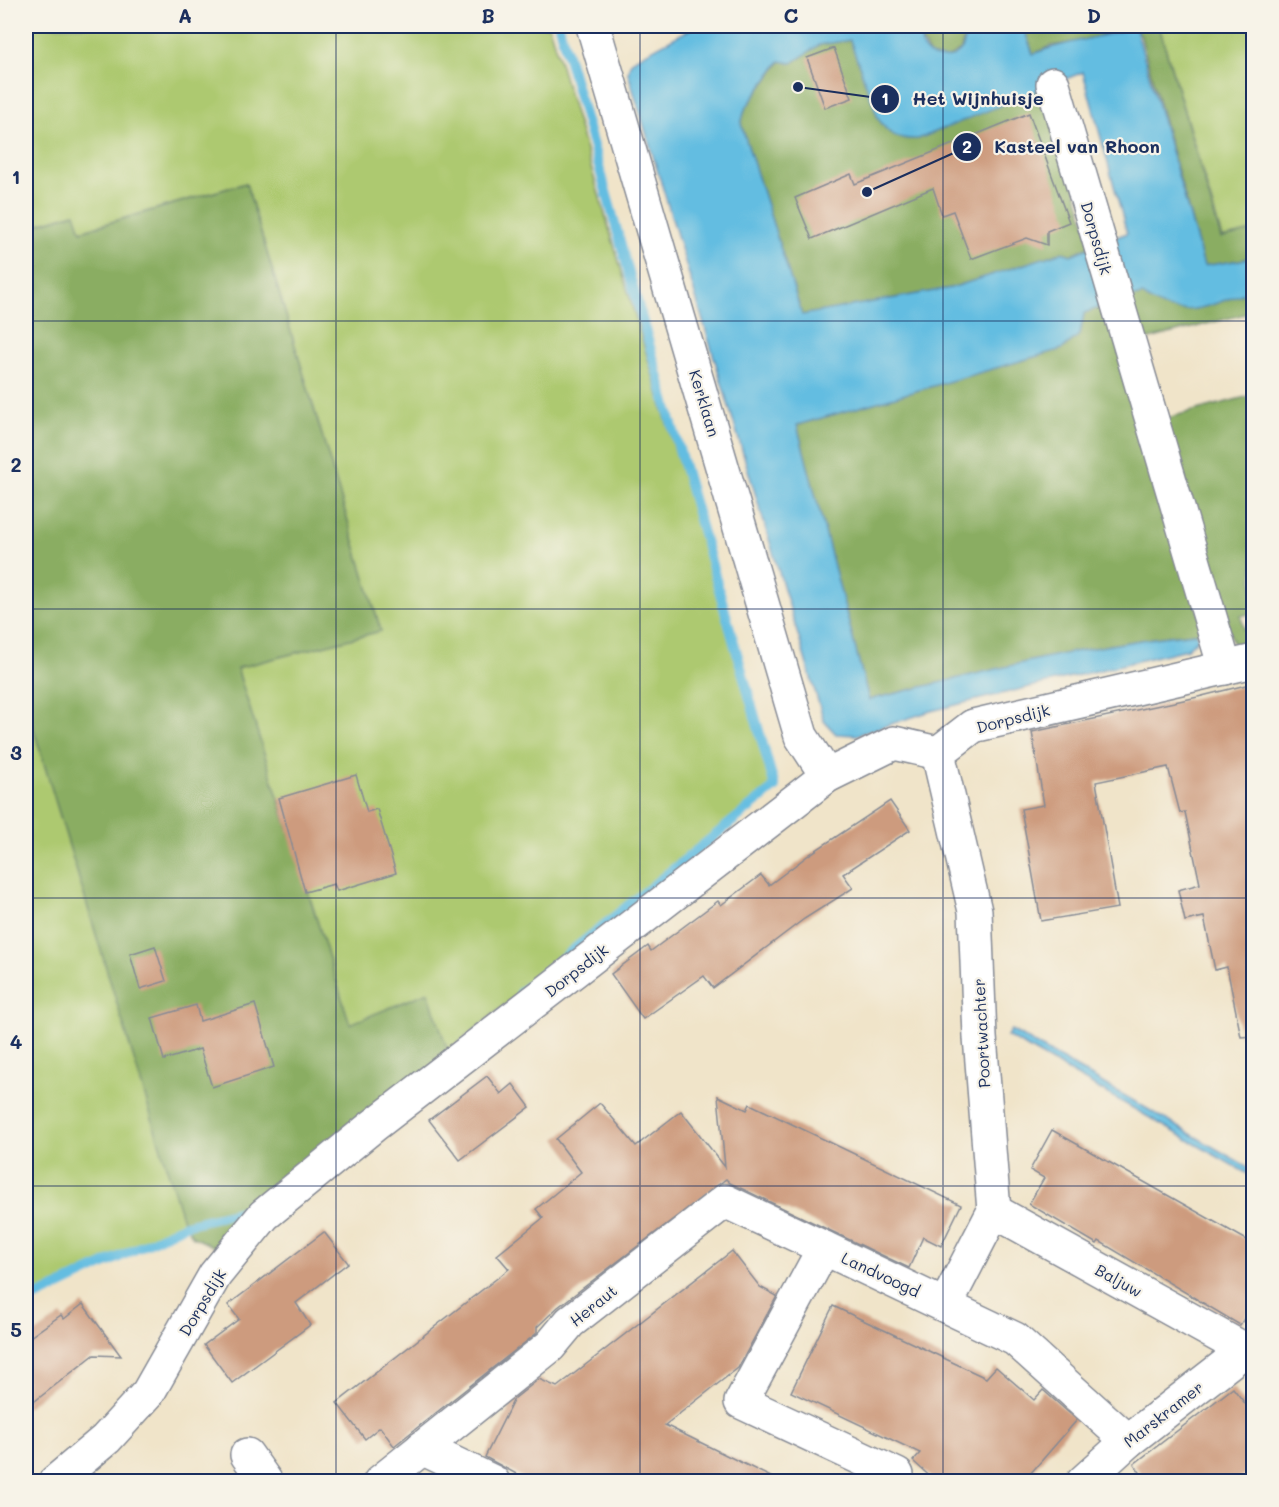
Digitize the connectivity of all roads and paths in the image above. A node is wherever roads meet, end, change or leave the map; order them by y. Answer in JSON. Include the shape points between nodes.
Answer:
{"nodes":[{"id":1,"x":593,"y":26,"type":"edge"},
{"id":2,"x":1053,"y":84,"type":"dead end"},
{"id":3,"x":1239,"y":665,"type":"edge"},
{"id":4,"x":938,"y":753,"type":"junction"},
{"id":5,"x":827,"y":776,"type":"junction"},
{"id":6,"x":994,"y":1211,"type":"junction"},
{"id":7,"x":824,"y":1248,"type":"junction"},
{"id":8,"x":945,"y":1304,"type":"junction"},
{"id":9,"x":1245,"y":1350,"type":"joint"},
{"id":10,"x":1128,"y":1441,"type":"junction"},
{"id":11,"x":422,"y":1448,"type":"junction"},
{"id":12,"x":247,"y":1455,"type":"dead end"},
{"id":13,"x":897,"y":1475,"type":"dead end"},
{"id":14,"x":55,"y":1482,"type":"edge"},
{"id":15,"x":266,"y":1482,"type":"edge"},
{"id":16,"x":380,"y":1482,"type":"edge"},
{"id":17,"x":493,"y":1482,"type":"edge"},
{"id":18,"x":1083,"y":1482,"type":"edge"}],
"edges":[{"from":1,"to":5,"type":"street","name":"Kerklaan","via":[[801,736]]},
{"from":2,"to":3,"type":"street","name":"Dorpsdijk","via":[[1139,382]]},
{"from":3,"to":4,"type":"street","name":"Dorpsdijk","via":[[973,726]]},
{"from":4,"to":5,"type":"street","name":"Dorpsdijk","via":[[894,743]]},
{"from":4,"to":6,"type":"street","name":"Poortwachter","via":[[975,911]]},
{"from":5,"to":14,"type":"street","name":"Dorpsdijk","via":[[373,1126],[264,1215],[215,1275],[148,1393],[106,1439]]},
{"from":6,"to":8,"type":"street"},
{"from":6,"to":9,"type":"street","name":"Baljuw"},
{"from":7,"to":8,"type":"street","name":"Landvoogd"},
{"from":7,"to":11,"type":"street","name":"Heraut","via":[[726,1201],[570,1322],[550,1346]]},
{"from":7,"to":13,"type":"street","name":"Landvoogd","via":[[741,1401]]},
{"from":8,"to":10,"type":"street","name":"Landvoogd","via":[[1015,1339]]},
{"from":9,"to":10,"type":"street","name":"Marskramer"},
{"from":10,"to":18,"type":"street","name":"Marskramer"},
{"from":11,"to":16,"type":"street","name":"Heraut"},
{"from":11,"to":17,"type":"street"},
{"from":12,"to":15,"type":"street"}]}
